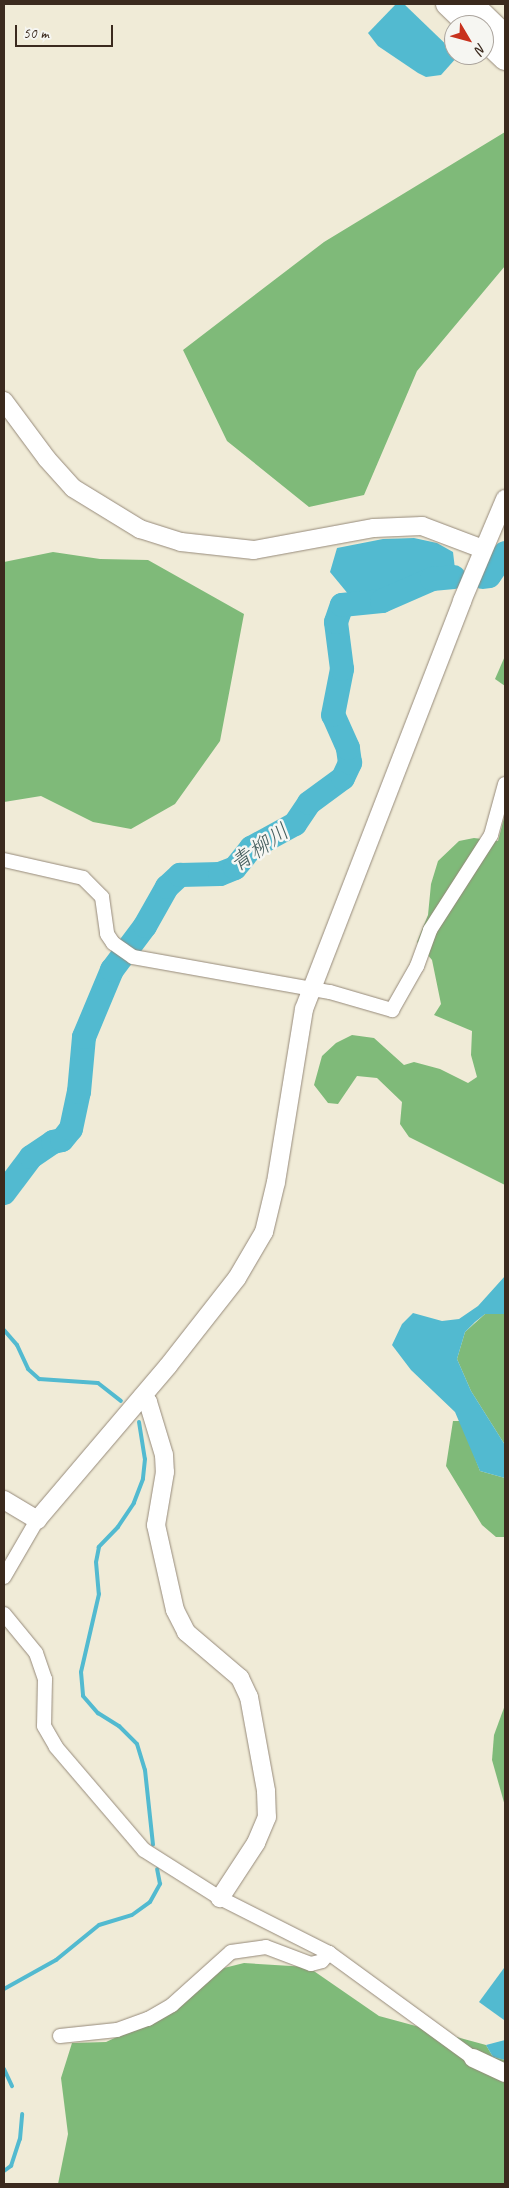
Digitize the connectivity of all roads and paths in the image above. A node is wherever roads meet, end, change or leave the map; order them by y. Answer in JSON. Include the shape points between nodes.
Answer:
{"nodes":[{"id":1,"x":446,"y":4,"type":"edge"},
{"id":2,"x":472,"y":4,"type":"edge"},
{"id":3,"x":458,"y":15,"type":"edge"},
{"id":4,"x":505,"y":36,"type":"edge"},
{"id":5,"x":494,"y":48,"type":"edge"},
{"id":6,"x":505,"y":58,"type":"edge"},
{"id":7,"x":4,"y":401,"type":"edge"},
{"id":8,"x":505,"y":500,"type":"edge"},
{"id":9,"x":484,"y":549,"type":"junction"},
{"id":10,"x":505,"y":784,"type":"edge"},
{"id":11,"x":4,"y":860,"type":"edge"},
{"id":12,"x":312,"y":988,"type":"junction"},
{"id":13,"x":142,"y":1397,"type":"junction"},
{"id":14,"x":4,"y":1500,"type":"edge"},
{"id":15,"x":37,"y":1520,"type":"junction"},
{"id":16,"x":4,"y":1577,"type":"edge"},
{"id":17,"x":4,"y":1614,"type":"edge"},
{"id":18,"x":220,"y":1898,"type":"junction"},
{"id":19,"x":330,"y":1952,"type":"junction"},
{"id":20,"x":60,"y":2036,"type":"dead end"},
{"id":21,"x":473,"y":2058,"type":"joint"},
{"id":22,"x":505,"y":2073,"type":"edge"}],
"edges":[{"from":1,"to":3,"type":"main road"},
{"from":2,"to":4,"type":"main road"},
{"from":5,"to":6,"type":"main road"},
{"from":7,"to":9,"type":"street","via":[[73,488],[140,529],[181,542],[254,550],[374,528],[422,526]]},
{"from":8,"to":9,"type":"street"},
{"from":9,"to":12,"type":"street"},
{"from":10,"to":12,"type":"street","via":[[491,835],[430,930],[417,966],[392,1010]]},
{"from":11,"to":12,"type":"street","via":[[83,878],[102,897],[107,934],[127,954]]},
{"from":12,"to":13,"type":"street","via":[[304,1009],[276,1182],[264,1232],[237,1278]]},
{"from":13,"to":15,"type":"street"},
{"from":13,"to":18,"type":"street","via":[[148,1402],[164,1455],[165,1472],[156,1525],[175,1610],[186,1632],[240,1678],[249,1697],[266,1792],[267,1817],[256,1843]]},
{"from":14,"to":15,"type":"street"},
{"from":15,"to":16,"type":"street"},
{"from":17,"to":18,"type":"street","via":[[36,1653],[45,1679],[44,1726],[56,1747],[144,1850]]},
{"from":18,"to":19,"type":"street"},
{"from":19,"to":20,"type":"street","via":[[322,1961],[311,1964],[266,1947],[231,1952],[172,2005],[148,2019],[117,2030]]},
{"from":19,"to":21,"type":"street"},
{"from":21,"to":22,"type":"street"}]}
